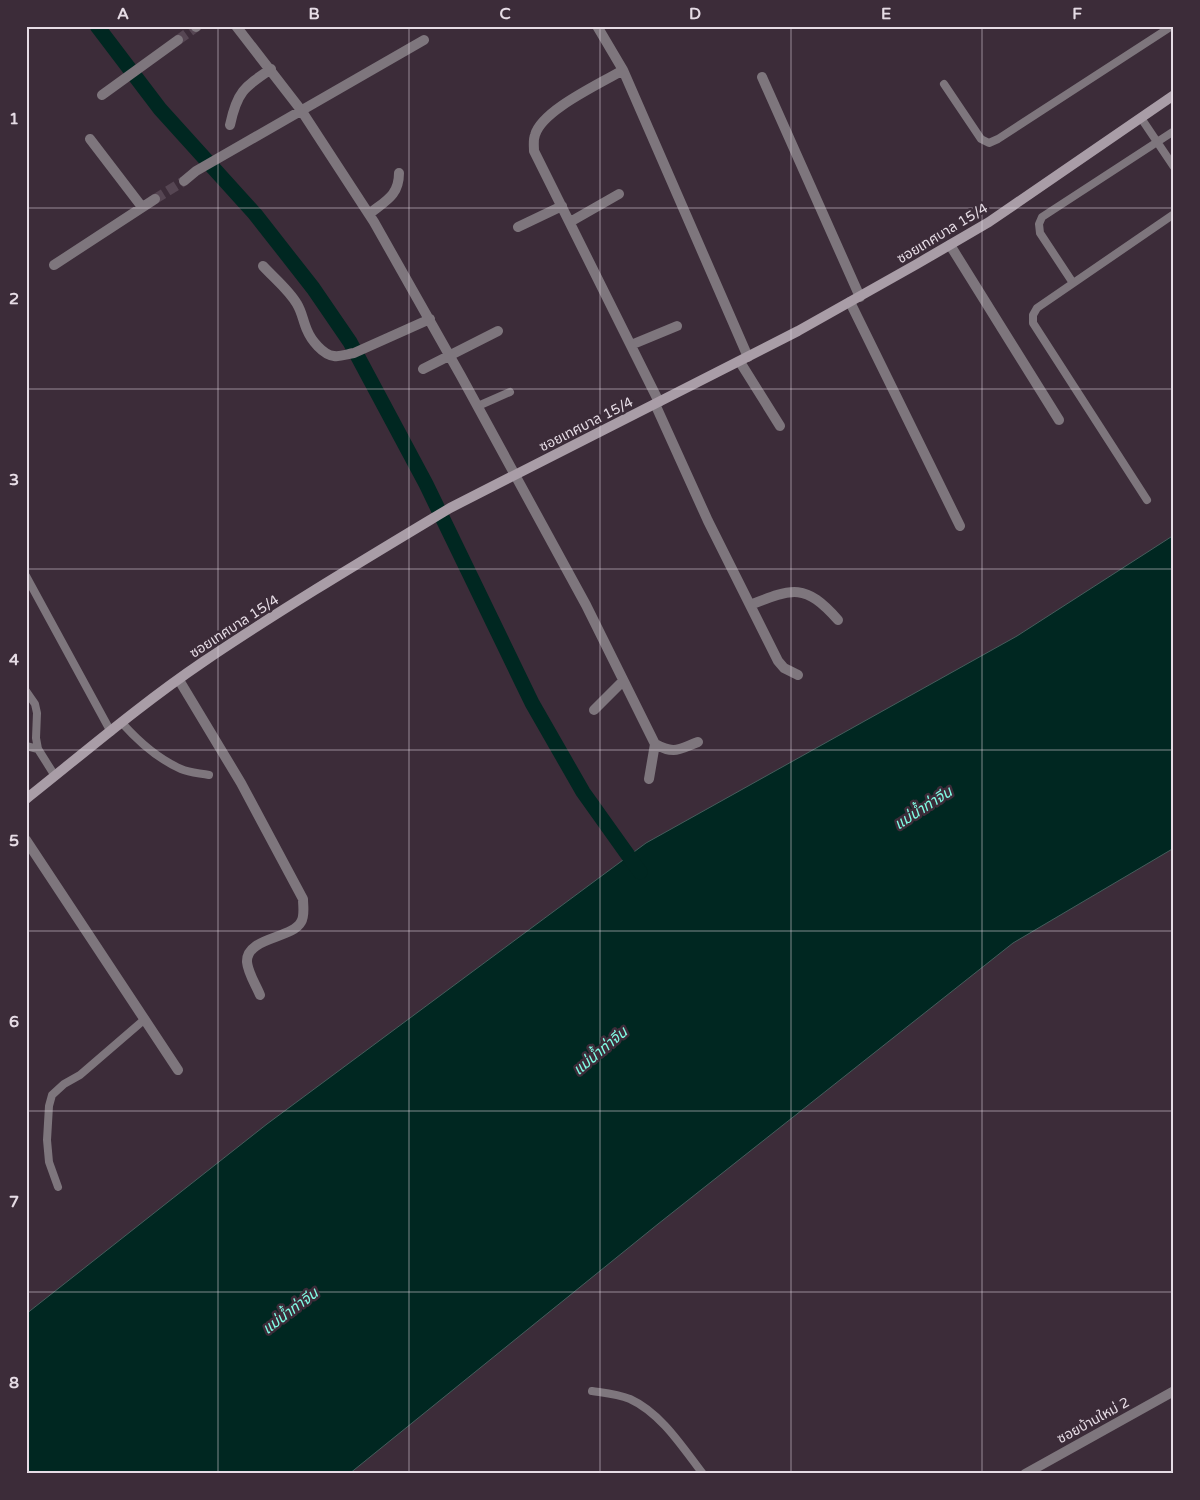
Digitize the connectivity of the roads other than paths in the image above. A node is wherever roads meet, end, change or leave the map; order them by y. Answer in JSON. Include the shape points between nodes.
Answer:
{"nodes":[{"id":1,"x":236,"y":26,"type":"edge"},
{"id":2,"x":597,"y":26,"type":"edge"},
{"id":3,"x":1172,"y":26,"type":"edge"},
{"id":4,"x":178,"y":40,"type":"tunnel mouth"},
{"id":5,"x":424,"y":40,"type":"dead end"},
{"id":6,"x":271,"y":69,"type":"junction"},
{"id":7,"x":622,"y":70,"type":"junction"},
{"id":8,"x":762,"y":77,"type":"dead end"},
{"id":9,"x":944,"y":84,"type":"dead end"},
{"id":10,"x":102,"y":94,"type":"dead end"},
{"id":11,"x":1174,"y":95,"type":"edge"},
{"id":12,"x":301,"y":110,"type":"junction"},
{"id":13,"x":1141,"y":118,"type":"junction"},
{"id":14,"x":230,"y":125,"type":"dead end"},
{"id":15,"x":1174,"y":131,"type":"edge"},
{"id":16,"x":90,"y":139,"type":"dead end"},
{"id":17,"x":1156,"y":142,"type":"junction"},
{"id":18,"x":1174,"y":167,"type":"edge"},
{"id":19,"x":399,"y":173,"type":"dead end"},
{"id":20,"x":184,"y":181,"type":"tunnel mouth"},
{"id":21,"x":619,"y":194,"type":"dead end"},
{"id":22,"x":155,"y":199,"type":"tunnel mouth"},
{"id":23,"x":562,"y":206,"type":"junction"},
{"id":24,"x":142,"y":207,"type":"junction"},
{"id":25,"x":369,"y":214,"type":"junction"},
{"id":26,"x":1174,"y":214,"type":"edge"},
{"id":27,"x":570,"y":222,"type":"junction"},
{"id":28,"x":518,"y":227,"type":"dead end"},
{"id":29,"x":950,"y":245,"type":"junction"},
{"id":30,"x":54,"y":265,"type":"dead end"},
{"id":31,"x":263,"y":266,"type":"dead end"},
{"id":32,"x":1073,"y":283,"type":"junction"},
{"id":33,"x":860,"y":297,"type":"junction"},
{"id":34,"x":850,"y":302,"type":"junction"},
{"id":35,"x":430,"y":319,"type":"junction"},
{"id":36,"x":677,"y":326,"type":"dead end"},
{"id":37,"x":498,"y":331,"type":"dead end"},
{"id":38,"x":631,"y":346,"type":"junction"},
{"id":39,"x":450,"y":356,"type":"junction"},
{"id":40,"x":744,"y":360,"type":"junction"},
{"id":41,"x":423,"y":369,"type":"dead end"},
{"id":42,"x":510,"y":392,"type":"dead end"},
{"id":43,"x":657,"y":403,"type":"junction"},
{"id":44,"x":478,"y":406,"type":"junction"},
{"id":45,"x":1059,"y":420,"type":"dead end"},
{"id":46,"x":780,"y":426,"type":"dead end"},
{"id":47,"x":516,"y":476,"type":"junction"},
{"id":48,"x":1147,"y":500,"type":"dead end"},
{"id":49,"x":960,"y":526,"type":"dead end"},
{"id":50,"x":26,"y":576,"type":"edge"},
{"id":51,"x":750,"y":605,"type":"junction"},
{"id":52,"x":838,"y":620,"type":"dead end"},
{"id":53,"x":798,"y":675,"type":"dead end"},
{"id":54,"x":179,"y":680,"type":"junction"},
{"id":55,"x":623,"y":681,"type":"junction"},
{"id":56,"x":26,"y":691,"type":"edge"},
{"id":57,"x":594,"y":710,"type":"dead end"},
{"id":58,"x":122,"y":723,"type":"junction"},
{"id":59,"x":111,"y":732,"type":"junction"},
{"id":60,"x":698,"y":742,"type":"dead end"},
{"id":61,"x":655,"y":744,"type":"junction"},
{"id":62,"x":26,"y":746,"type":"edge"},
{"id":63,"x":38,"y":749,"type":"junction"},
{"id":64,"x":209,"y":775,"type":"dead end"},
{"id":65,"x":55,"y":776,"type":"junction"},
{"id":66,"x":649,"y":779,"type":"dead end"},
{"id":67,"x":26,"y":799,"type":"edge"},
{"id":68,"x":26,"y":840,"type":"edge"},
{"id":69,"x":260,"y":995,"type":"dead end"},
{"id":70,"x":145,"y":1019,"type":"junction"},
{"id":71,"x":178,"y":1070,"type":"dead end"},
{"id":72,"x":58,"y":1187,"type":"dead end"},
{"id":73,"x":592,"y":1391,"type":"dead end"},
{"id":74,"x":1172,"y":1395,"type":"edge"},
{"id":75,"x":703,"y":1474,"type":"edge"},
{"id":76,"x":1025,"y":1474,"type":"edge"}],
"edges":[{"from":1,"to":6,"type":"street"},
{"from":2,"to":7,"type":"street"},
{"from":3,"to":9,"type":"lane","via":[[990,143],[981,140]]},
{"from":4,"to":10,"type":"street"},
{"from":5,"to":12,"type":"street"},
{"from":6,"to":12,"type":"street"},
{"from":6,"to":14,"type":"street","via":[[240,94]]},
{"from":7,"to":23,"type":"street","via":[[558,107],[546,117],[534,136],[534,151]]},
{"from":7,"to":40,"type":"street"},
{"from":8,"to":33,"type":"street"},
{"from":11,"to":13,"type":"street","name":"ซอยเทศบาล 15/4"},
{"from":12,"to":20,"type":"street"},
{"from":12,"to":25,"type":"street"},
{"from":13,"to":17,"type":"lane"},
{"from":13,"to":29,"type":"street","name":"ซอยเทศบาล 15/4"},
{"from":15,"to":17,"type":"lane"},
{"from":16,"to":24,"type":"street"},
{"from":17,"to":18,"type":"lane"},
{"from":17,"to":32,"type":"lane","via":[[1042,216],[1040,233]]},
{"from":19,"to":25,"type":"street","via":[[396,190]]},
{"from":21,"to":27,"type":"street"},
{"from":22,"to":24,"type":"street"},
{"from":23,"to":27,"type":"street"},
{"from":23,"to":28,"type":"street"},
{"from":24,"to":30,"type":"street"},
{"from":25,"to":35,"type":"street"},
{"from":26,"to":32,"type":"lane"},
{"from":27,"to":38,"type":"street"},
{"from":29,"to":33,"type":"street","name":"ซอยเทศบาล 15/4"},
{"from":29,"to":45,"type":"street"},
{"from":31,"to":35,"type":"street","via":[[298,304],[312,340],[333,356],[354,353]]},
{"from":32,"to":48,"type":"lane","via":[[1037,308],[1033,315],[1034,323]]},
{"from":33,"to":34,"type":"street","name":"ซอยเทศบาล 15/4"},
{"from":34,"to":40,"type":"street","name":"ซอยเทศบาล 15/4"},
{"from":34,"to":49,"type":"street"},
{"from":35,"to":39,"type":"street"},
{"from":36,"to":38,"type":"street"},
{"from":37,"to":39,"type":"street"},
{"from":38,"to":43,"type":"street"},
{"from":39,"to":41,"type":"street"},
{"from":39,"to":44,"type":"street"},
{"from":40,"to":43,"type":"street","name":"ซอยเทศบาล 15/4"},
{"from":40,"to":46,"type":"street"},
{"from":42,"to":44,"type":"lane"},
{"from":43,"to":47,"type":"street","name":"ซอยเทศบาล 15/4"},
{"from":43,"to":51,"type":"street","via":[[708,521]]},
{"from":44,"to":47,"type":"street"},
{"from":47,"to":54,"type":"street","name":"ซอยเทศบาล 15/4","via":[[450,508],[269,619]]},
{"from":47,"to":55,"type":"street"},
{"from":50,"to":59,"type":"lane"},
{"from":51,"to":52,"type":"street","via":[[794,591],[817,599]]},
{"from":51,"to":53,"type":"street","via":[[778,661]]},
{"from":54,"to":58,"type":"street","name":"ซอยเทศบาล 15/4"},
{"from":54,"to":69,"type":"street","via":[[241,783],[303,899],[301,923],[263,942],[252,950],[247,961]]},
{"from":55,"to":57,"type":"street"},
{"from":55,"to":61,"type":"street"},
{"from":56,"to":63,"type":"lane","via":[[37,713]]},
{"from":58,"to":59,"type":"street","name":"ซอยเทศบาล 15/4"},
{"from":58,"to":64,"type":"lane","via":[[139,742],[164,760],[183,770]]},
{"from":59,"to":65,"type":"street","name":"ซอยเทศบาล 15/4"},
{"from":60,"to":61,"type":"street","via":[[676,751]]},
{"from":61,"to":66,"type":"street"},
{"from":62,"to":63,"type":"lane"},
{"from":63,"to":65,"type":"lane"},
{"from":65,"to":67,"type":"street","name":"ซอยเทศบาล 15/4"},
{"from":68,"to":70,"type":"street"},
{"from":70,"to":71,"type":"street"},
{"from":70,"to":72,"type":"lane","via":[[52,1095],[47,1140]]},
{"from":73,"to":75,"type":"lane","via":[[632,1400],[650,1413]]},
{"from":74,"to":76,"type":"street","name":"ซอยบ้านใหม่ 2"}]}
